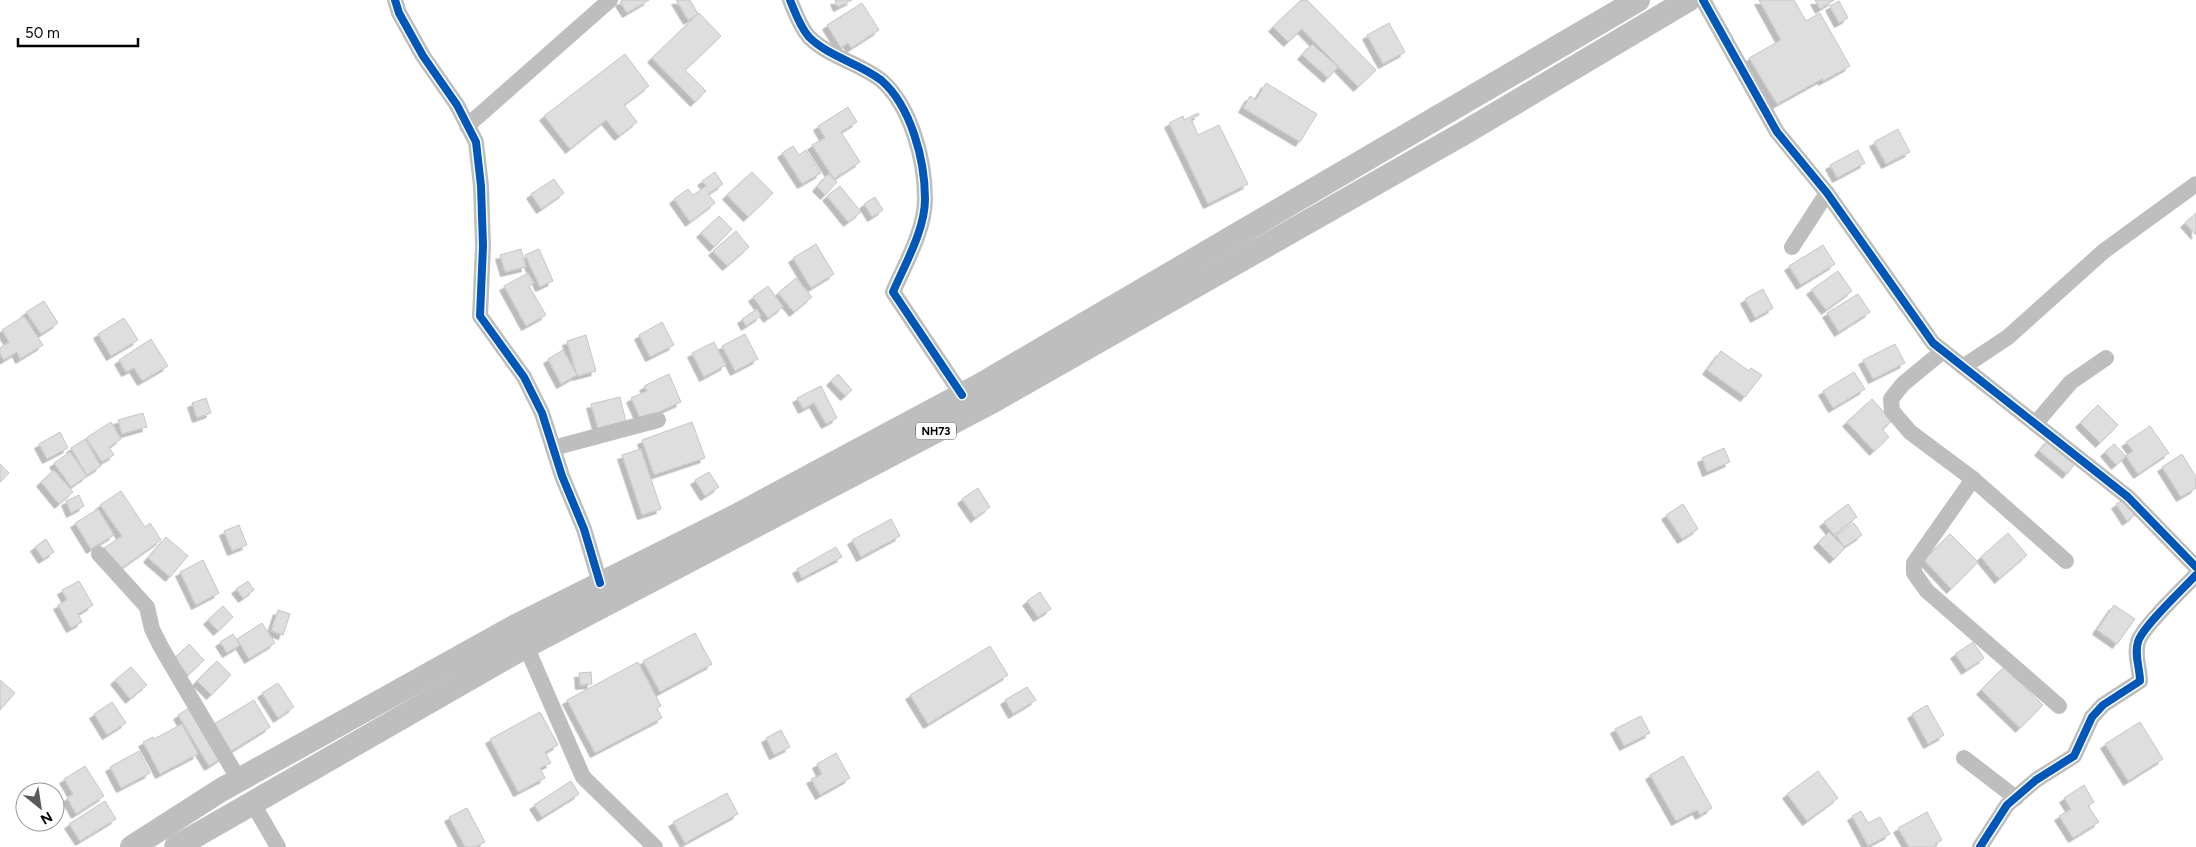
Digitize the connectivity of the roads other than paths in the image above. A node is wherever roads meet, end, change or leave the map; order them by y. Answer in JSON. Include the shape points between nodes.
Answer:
{"nodes":[{"id":1,"x":395,"y":0,"type":"edge"},
{"id":2,"x":610,"y":0,"type":"edge"},
{"id":3,"x":790,"y":0,"type":"edge"},
{"id":4,"x":1638,"y":0,"type":"edge"},
{"id":5,"x":1688,"y":0,"type":"edge"},
{"id":6,"x":1703,"y":0,"type":"edge"},
{"id":7,"x":467,"y":126,"type":"junction"},
{"id":8,"x":2196,"y":184,"type":"edge"},
{"id":9,"x":1827,"y":192,"type":"junction"},
{"id":10,"x":1792,"y":248,"type":"dead end"},
{"id":11,"x":1943,"y":351,"type":"junction"},
{"id":12,"x":2106,"y":358,"type":"dead end"},
{"id":13,"x":1963,"y":367,"type":"junction"},
{"id":14,"x":962,"y":396,"type":"junction"},
{"id":15,"x":658,"y":420,"type":"dead end"},
{"id":16,"x":2035,"y":424,"type":"junction"},
{"id":17,"x":553,"y":448,"type":"junction"},
{"id":18,"x":1973,"y":480,"type":"junction"},
{"id":19,"x":99,"y":554,"type":"dead end"},
{"id":20,"x":2066,"y":562,"type":"dead end"},
{"id":21,"x":2196,"y":567,"type":"edge"},
{"id":22,"x":2196,"y":575,"type":"edge"},
{"id":23,"x":600,"y":583,"type":"junction"},
{"id":24,"x":526,"y":646,"type":"junction"},
{"id":25,"x":2059,"y":706,"type":"dead end"},
{"id":26,"x":1964,"y":758,"type":"dead end"},
{"id":27,"x":239,"y":780,"type":"junction"},
{"id":28,"x":2016,"y":798,"type":"junction"},
{"id":29,"x":252,"y":802,"type":"junction"},
{"id":30,"x":132,"y":847,"type":"edge"},
{"id":31,"x":176,"y":847,"type":"edge"},
{"id":32,"x":278,"y":847,"type":"edge"},
{"id":33,"x":655,"y":847,"type":"edge"},
{"id":34,"x":1980,"y":847,"type":"edge"}],
"edges":[{"from":1,"to":7,"type":"street","via":[[423,56],[457,105]]},
{"from":2,"to":7,"type":"street"},
{"from":3,"to":14,"type":"street","via":[[808,36],[820,47],[880,80],[895,95],[908,117],[918,149],[925,200],[918,232],[893,292]]},
{"from":4,"to":14,"type":"highway","number":"NH73"},
{"from":5,"to":24,"type":"highway","number":"NH73","via":[[1464,133],[993,401]]},
{"from":6,"to":9,"type":"street","via":[[1777,132]]},
{"from":7,"to":17,"type":"street","via":[[476,142],[482,186],[480,316],[524,377],[542,413]]},
{"from":8,"to":13,"type":"street","via":[[2104,251],[2008,338]]},
{"from":9,"to":10,"type":"street"},
{"from":9,"to":11,"type":"street","via":[[1933,343]]},
{"from":11,"to":13,"type":"street"},
{"from":11,"to":18,"type":"street","via":[[1903,384],[1891,399],[1892,411],[1910,432]]},
{"from":12,"to":16,"type":"street","via":[[2071,382]]},
{"from":13,"to":16,"type":"street"},
{"from":14,"to":23,"type":"highway","number":"NH73","via":[[734,517]]},
{"from":15,"to":17,"type":"street"},
{"from":16,"to":21,"type":"street","via":[[2128,497]]},
{"from":17,"to":23,"type":"street","via":[[584,529]]},
{"from":18,"to":20,"type":"street"},
{"from":18,"to":25,"type":"street","via":[[1914,563],[1914,572],[1927,591]]},
{"from":19,"to":27,"type":"street","via":[[147,607],[152,629],[161,647]]},
{"from":22,"to":28,"type":"street","via":[[2160,612],[2138,641],[2136,655],[2140,681],[2103,705],[2092,717],[2074,756],[2036,780]]},
{"from":23,"to":27,"type":"highway","number":"NH73","via":[[514,626]]},
{"from":24,"to":29,"type":"highway","number":"NH73"},
{"from":24,"to":33,"type":"street","via":[[583,777]]},
{"from":26,"to":28,"type":"street"},
{"from":27,"to":30,"type":"highway","number":"NH73"},
{"from":28,"to":34,"type":"street","via":[[2007,805]]},
{"from":29,"to":31,"type":"highway","number":"NH73"},
{"from":29,"to":32,"type":"street"}]}
